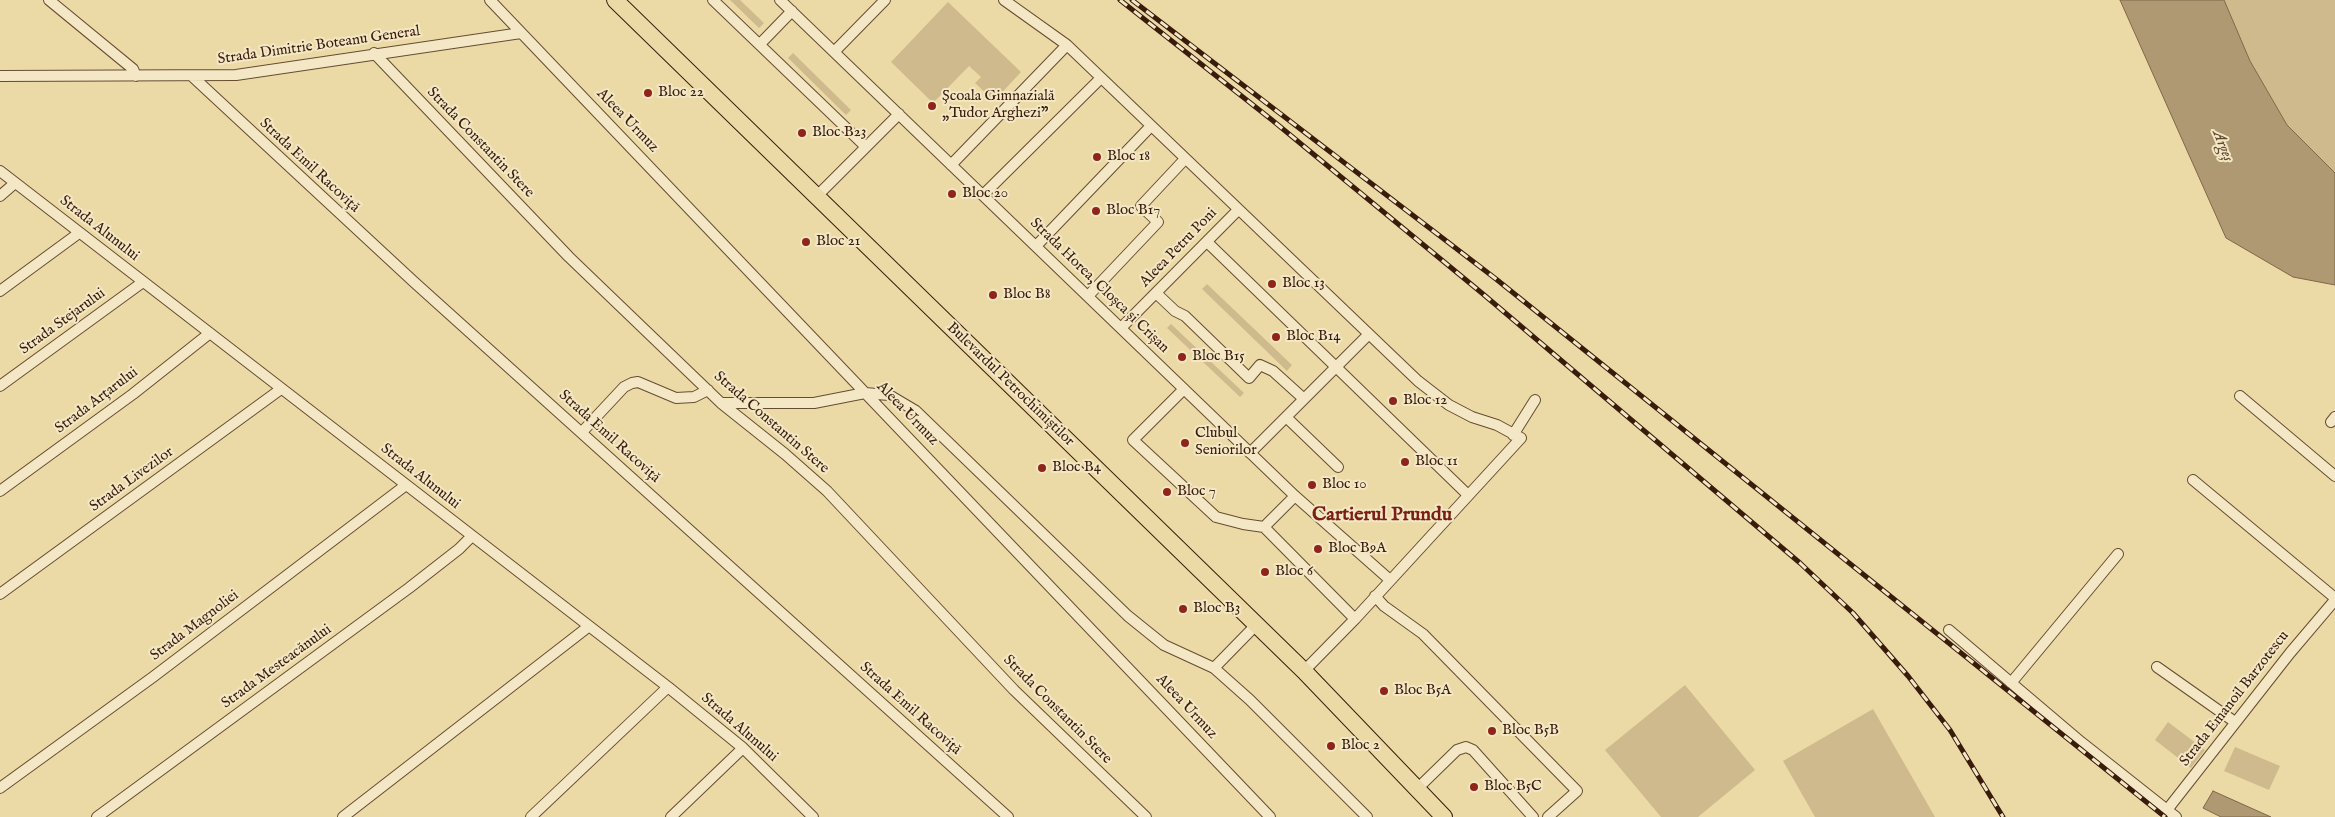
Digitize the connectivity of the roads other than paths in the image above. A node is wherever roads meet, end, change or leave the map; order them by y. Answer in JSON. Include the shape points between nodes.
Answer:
{"nodes":[{"id":1,"x":49,"y":0,"type":"edge"},
{"id":2,"x":490,"y":0,"type":"edge"},
{"id":3,"x":615,"y":0,"type":"edge"},
{"id":4,"x":713,"y":0,"type":"edge"},
{"id":5,"x":780,"y":0,"type":"edge"},
{"id":6,"x":885,"y":0,"type":"edge"},
{"id":7,"x":1004,"y":0,"type":"edge"},
{"id":8,"x":792,"y":11,"type":"junction"},
{"id":9,"x":521,"y":33,"type":"junction"},
{"id":10,"x":760,"y":44,"type":"junction"},
{"id":11,"x":1067,"y":45,"type":"junction"},
{"id":12,"x":834,"y":52,"type":"junction"},
{"id":13,"x":374,"y":53,"type":"junction"},
{"id":14,"x":0,"y":76,"type":"edge"},
{"id":15,"x":136,"y":76,"type":"junction"},
{"id":16,"x":193,"y":77,"type":"junction"},
{"id":17,"x":1101,"y":78,"type":"junction"},
{"id":18,"x":899,"y":114,"type":"junction"},
{"id":19,"x":1151,"y":126,"type":"junction"},
{"id":20,"x":866,"y":147,"type":"junction"},
{"id":21,"x":1185,"y":159,"type":"junction"},
{"id":22,"x":951,"y":165,"type":"junction"},
{"id":23,"x":0,"y":171,"type":"edge"},
{"id":24,"x":15,"y":183,"type":"junction"},
{"id":25,"x":983,"y":195,"type":"junction"},
{"id":26,"x":0,"y":196,"type":"edge"},
{"id":27,"x":816,"y":196,"type":"junction"},
{"id":28,"x":1238,"y":210,"type":"junction"},
{"id":29,"x":80,"y":233,"type":"junction"},
{"id":30,"x":1207,"y":242,"type":"junction"},
{"id":31,"x":1036,"y":246,"type":"junction"},
{"id":32,"x":144,"y":282,"type":"junction"},
{"id":33,"x":0,"y":291,"type":"edge"},
{"id":34,"x":1156,"y":293,"type":"junction"},
{"id":35,"x":1088,"y":296,"type":"junction"},
{"id":36,"x":1121,"y":328,"type":"junction"},
{"id":37,"x":210,"y":333,"type":"junction"},
{"id":38,"x":1368,"y":335,"type":"junction"},
{"id":39,"x":1337,"y":367,"type":"junction"},
{"id":40,"x":0,"y":386,"type":"edge"},
{"id":41,"x":281,"y":388,"type":"junction"},
{"id":42,"x":1184,"y":389,"type":"junction"},
{"id":43,"x":708,"y":390,"type":"junction"},
{"id":44,"x":865,"y":393,"type":"junction"},
{"id":45,"x":2240,"y":396,"type":"dead end"},
{"id":46,"x":1304,"y":399,"type":"junction"},
{"id":47,"x":1535,"y":400,"type":"dead end"},
{"id":48,"x":722,"y":403,"type":"junction"},
{"id":49,"x":1286,"y":417,"type":"junction"},
{"id":50,"x":582,"y":432,"type":"junction"},
{"id":51,"x":1513,"y":435,"type":"junction"},
{"id":52,"x":1250,"y":453,"type":"junction"},
{"id":53,"x":1338,"y":467,"type":"dead end"},
{"id":54,"x":2335,"y":476,"type":"edge"},
{"id":55,"x":2193,"y":480,"type":"dead end"},
{"id":56,"x":406,"y":485,"type":"junction"},
{"id":57,"x":0,"y":491,"type":"edge"},
{"id":58,"x":1468,"y":495,"type":"junction"},
{"id":59,"x":1295,"y":496,"type":"junction"},
{"id":60,"x":1264,"y":526,"type":"junction"},
{"id":61,"x":472,"y":536,"type":"junction"},
{"id":62,"x":2118,"y":554,"type":"dead end"},
{"id":63,"x":1390,"y":580,"type":"junction"},
{"id":64,"x":0,"y":594,"type":"edge"},
{"id":65,"x":1375,"y":596,"type":"junction"},
{"id":66,"x":2335,"y":599,"type":"edge"},
{"id":67,"x":1355,"y":619,"type":"junction"},
{"id":68,"x":1256,"y":625,"type":"junction"},
{"id":69,"x":588,"y":627,"type":"junction"},
{"id":70,"x":1949,"y":630,"type":"dead end"},
{"id":71,"x":2157,"y":667,"type":"dead end"},
{"id":72,"x":1214,"y":668,"type":"junction"},
{"id":73,"x":1304,"y":671,"type":"junction"},
{"id":74,"x":2011,"y":683,"type":"junction"},
{"id":75,"x":668,"y":687,"type":"junction"},
{"id":76,"x":2235,"y":722,"type":"junction"},
{"id":77,"x":743,"y":748,"type":"junction"},
{"id":78,"x":0,"y":788,"type":"edge"},
{"id":79,"x":1418,"y":788,"type":"junction"},
{"id":80,"x":2167,"y":810,"type":"junction"},
{"id":81,"x":96,"y":817,"type":"edge"},
{"id":82,"x":343,"y":817,"type":"edge"},
{"id":83,"x":531,"y":817,"type":"edge"},
{"id":84,"x":671,"y":817,"type":"edge"},
{"id":85,"x":812,"y":817,"type":"edge"},
{"id":86,"x":1008,"y":817,"type":"edge"},
{"id":87,"x":1146,"y":817,"type":"edge"},
{"id":88,"x":1270,"y":817,"type":"edge"},
{"id":89,"x":1367,"y":817,"type":"edge"},
{"id":90,"x":1444,"y":817,"type":"edge"},
{"id":91,"x":1534,"y":817,"type":"edge"},
{"id":92,"x":1548,"y":817,"type":"edge"},
{"id":93,"x":2176,"y":817,"type":"edge"}],
"edges":[{"from":1,"to":15,"type":"street","via":[[133,69]]},
{"from":2,"to":9,"type":"street","name":"Aleea Urmuz"},
{"from":3,"to":27,"type":"main road","name":"Bulevardul Petrochimiștilor"},
{"from":4,"to":10,"type":"street"},
{"from":5,"to":8,"type":"street","name":"Strada Horea, Cloșca și Crișan"},
{"from":6,"to":12,"type":"street"},
{"from":7,"to":11,"type":"street"},
{"from":8,"to":10,"type":"street"},
{"from":8,"to":12,"type":"street","name":"Strada Horea, Cloșca și Crișan"},
{"from":9,"to":13,"type":"street","name":"Strada Dimitrie Boteanu General"},
{"from":9,"to":44,"type":"street","name":"Aleea Urmuz"},
{"from":10,"to":20,"type":"street"},
{"from":11,"to":17,"type":"street"},
{"from":11,"to":22,"type":"street"},
{"from":12,"to":18,"type":"street","name":"Strada Horea, Cloșca și Crișan"},
{"from":13,"to":16,"type":"street","name":"Strada Dimitrie Boteanu General","via":[[236,75]]},
{"from":13,"to":43,"type":"street","name":"Strada Constantin Stere","via":[[569,257]]},
{"from":14,"to":15,"type":"street","name":"Strada Dimitrie Boteanu General"},
{"from":15,"to":16,"type":"street","name":"Strada Dimitrie Boteanu General"},
{"from":16,"to":50,"type":"street","name":"Strada Emil Racoviță","via":[[407,276]]},
{"from":17,"to":19,"type":"street"},
{"from":17,"to":25,"type":"street"},
{"from":18,"to":20,"type":"street"},
{"from":18,"to":22,"type":"street","name":"Strada Horea, Cloșca și Crișan"},
{"from":19,"to":21,"type":"street"},
{"from":19,"to":31,"type":"street"},
{"from":20,"to":27,"type":"street"},
{"from":21,"to":28,"type":"street"},
{"from":21,"to":35,"type":"street","via":[[1141,206],[1158,222]]},
{"from":22,"to":25,"type":"street","name":"Strada Horea, Cloșca și Crișan"},
{"from":23,"to":24,"type":"street","name":"Strada Alunului"},
{"from":24,"to":26,"type":"street"},
{"from":24,"to":29,"type":"street","name":"Strada Alunului"},
{"from":25,"to":31,"type":"street","name":"Strada Horea, Cloșca și Crișan"},
{"from":27,"to":68,"type":"main road","name":"Bulevardul Petrochimiștilor"},
{"from":28,"to":30,"type":"street","name":"Aleea Petru Poni"},
{"from":28,"to":38,"type":"street"},
{"from":29,"to":32,"type":"street","name":"Strada Alunului"},
{"from":29,"to":33,"type":"street"},
{"from":30,"to":34,"type":"street","name":"Aleea Petru Poni"},
{"from":30,"to":39,"type":"street"},
{"from":31,"to":35,"type":"street","name":"Strada Horea, Cloșca și Crișan"},
{"from":32,"to":37,"type":"street","name":"Strada Alunului"},
{"from":32,"to":40,"type":"street","name":"Strada Stejarului"},
{"from":34,"to":36,"type":"street","name":"Aleea Petru Poni"},
{"from":34,"to":46,"type":"street","via":[[1185,316],[1249,378],[1260,365],[1273,371]]},
{"from":35,"to":36,"type":"street","name":"Strada Horea, Cloșca și Crișan"},
{"from":36,"to":42,"type":"street","name":"Strada Horea, Cloșca și Crișan"},
{"from":37,"to":41,"type":"street","name":"Strada Alunului"},
{"from":37,"to":57,"type":"street","name":"Strada Arțarului"},
{"from":38,"to":39,"type":"street"},
{"from":38,"to":51,"type":"street","via":[[1449,405]]},
{"from":39,"to":46,"type":"street"},
{"from":39,"to":58,"type":"street"},
{"from":41,"to":56,"type":"street","name":"Strada Alunului"},
{"from":41,"to":64,"type":"street","name":"Strada Livezilor"},
{"from":42,"to":52,"type":"street","name":"Strada Horea, Cloșca și Crișan"},
{"from":42,"to":60,"type":"street","via":[[1133,440],[1216,517]]},
{"from":43,"to":48,"type":"street","name":"Strada Constantin Stere"},
{"from":43,"to":50,"type":"street","via":[[694,397],[676,398],[638,382],[632,383],[624,387]]},
{"from":44,"to":48,"type":"street","via":[[814,403]]},
{"from":44,"to":72,"type":"street","via":[[890,395],[916,411],[1128,616],[1164,645]]},
{"from":44,"to":88,"type":"street","name":"Aleea Urmuz"},
{"from":45,"to":54,"type":"street"},
{"from":46,"to":49,"type":"street"},
{"from":47,"to":51,"type":"street"},
{"from":48,"to":87,"type":"street","name":"Strada Constantin Stere","via":[[827,491],[1014,690]]},
{"from":49,"to":52,"type":"street"},
{"from":49,"to":53,"type":"street"},
{"from":50,"to":86,"type":"street","name":"Strada Emil Racoviță"},
{"from":51,"to":58,"type":"street","via":[[1521,438]]},
{"from":52,"to":59,"type":"street","name":"Strada Horea, Cloșca și Crișan"},
{"from":55,"to":66,"type":"street"},
{"from":56,"to":61,"type":"street","name":"Strada Alunului"},
{"from":56,"to":78,"type":"street","name":"Strada Magnoliei","via":[[153,677]]},
{"from":58,"to":63,"type":"street"},
{"from":59,"to":60,"type":"street"},
{"from":59,"to":63,"type":"street","name":"Strada Horea, Cloșca și Crișan"},
{"from":60,"to":67,"type":"street"},
{"from":61,"to":69,"type":"street","name":"Strada Alunului"},
{"from":61,"to":81,"type":"street","name":"Strada Mesteacănului","via":[[409,588]]},
{"from":62,"to":74,"type":"street"},
{"from":63,"to":65,"type":"street"},
{"from":65,"to":67,"type":"street"},
{"from":65,"to":92,"type":"street","via":[[1424,634],[1577,791]]},
{"from":66,"to":76,"type":"street","name":"Strada Emanoil Barzotescu"},
{"from":67,"to":73,"type":"street"},
{"from":68,"to":72,"type":"street"},
{"from":68,"to":73,"type":"main road","name":"Bulevardul Petrochimiștilor"},
{"from":69,"to":75,"type":"street","name":"Strada Alunului"},
{"from":69,"to":82,"type":"street"},
{"from":70,"to":74,"type":"street"},
{"from":71,"to":76,"type":"street"},
{"from":72,"to":89,"type":"street"},
{"from":73,"to":79,"type":"main road","name":"Bulevardul Petrochimiștilor"},
{"from":74,"to":80,"type":"street"},
{"from":75,"to":77,"type":"street","name":"Strada Alunului"},
{"from":75,"to":83,"type":"street"},
{"from":76,"to":80,"type":"street","name":"Strada Emanoil Barzotescu"},
{"from":77,"to":84,"type":"street"},
{"from":77,"to":85,"type":"street","name":"Strada Alunului"},
{"from":79,"to":90,"type":"main road","name":"Bulevardul Petrochimiștilor"},
{"from":79,"to":91,"type":"street","via":[[1457,750],[1466,747],[1473,750]]},
{"from":80,"to":93,"type":"street"}]}
